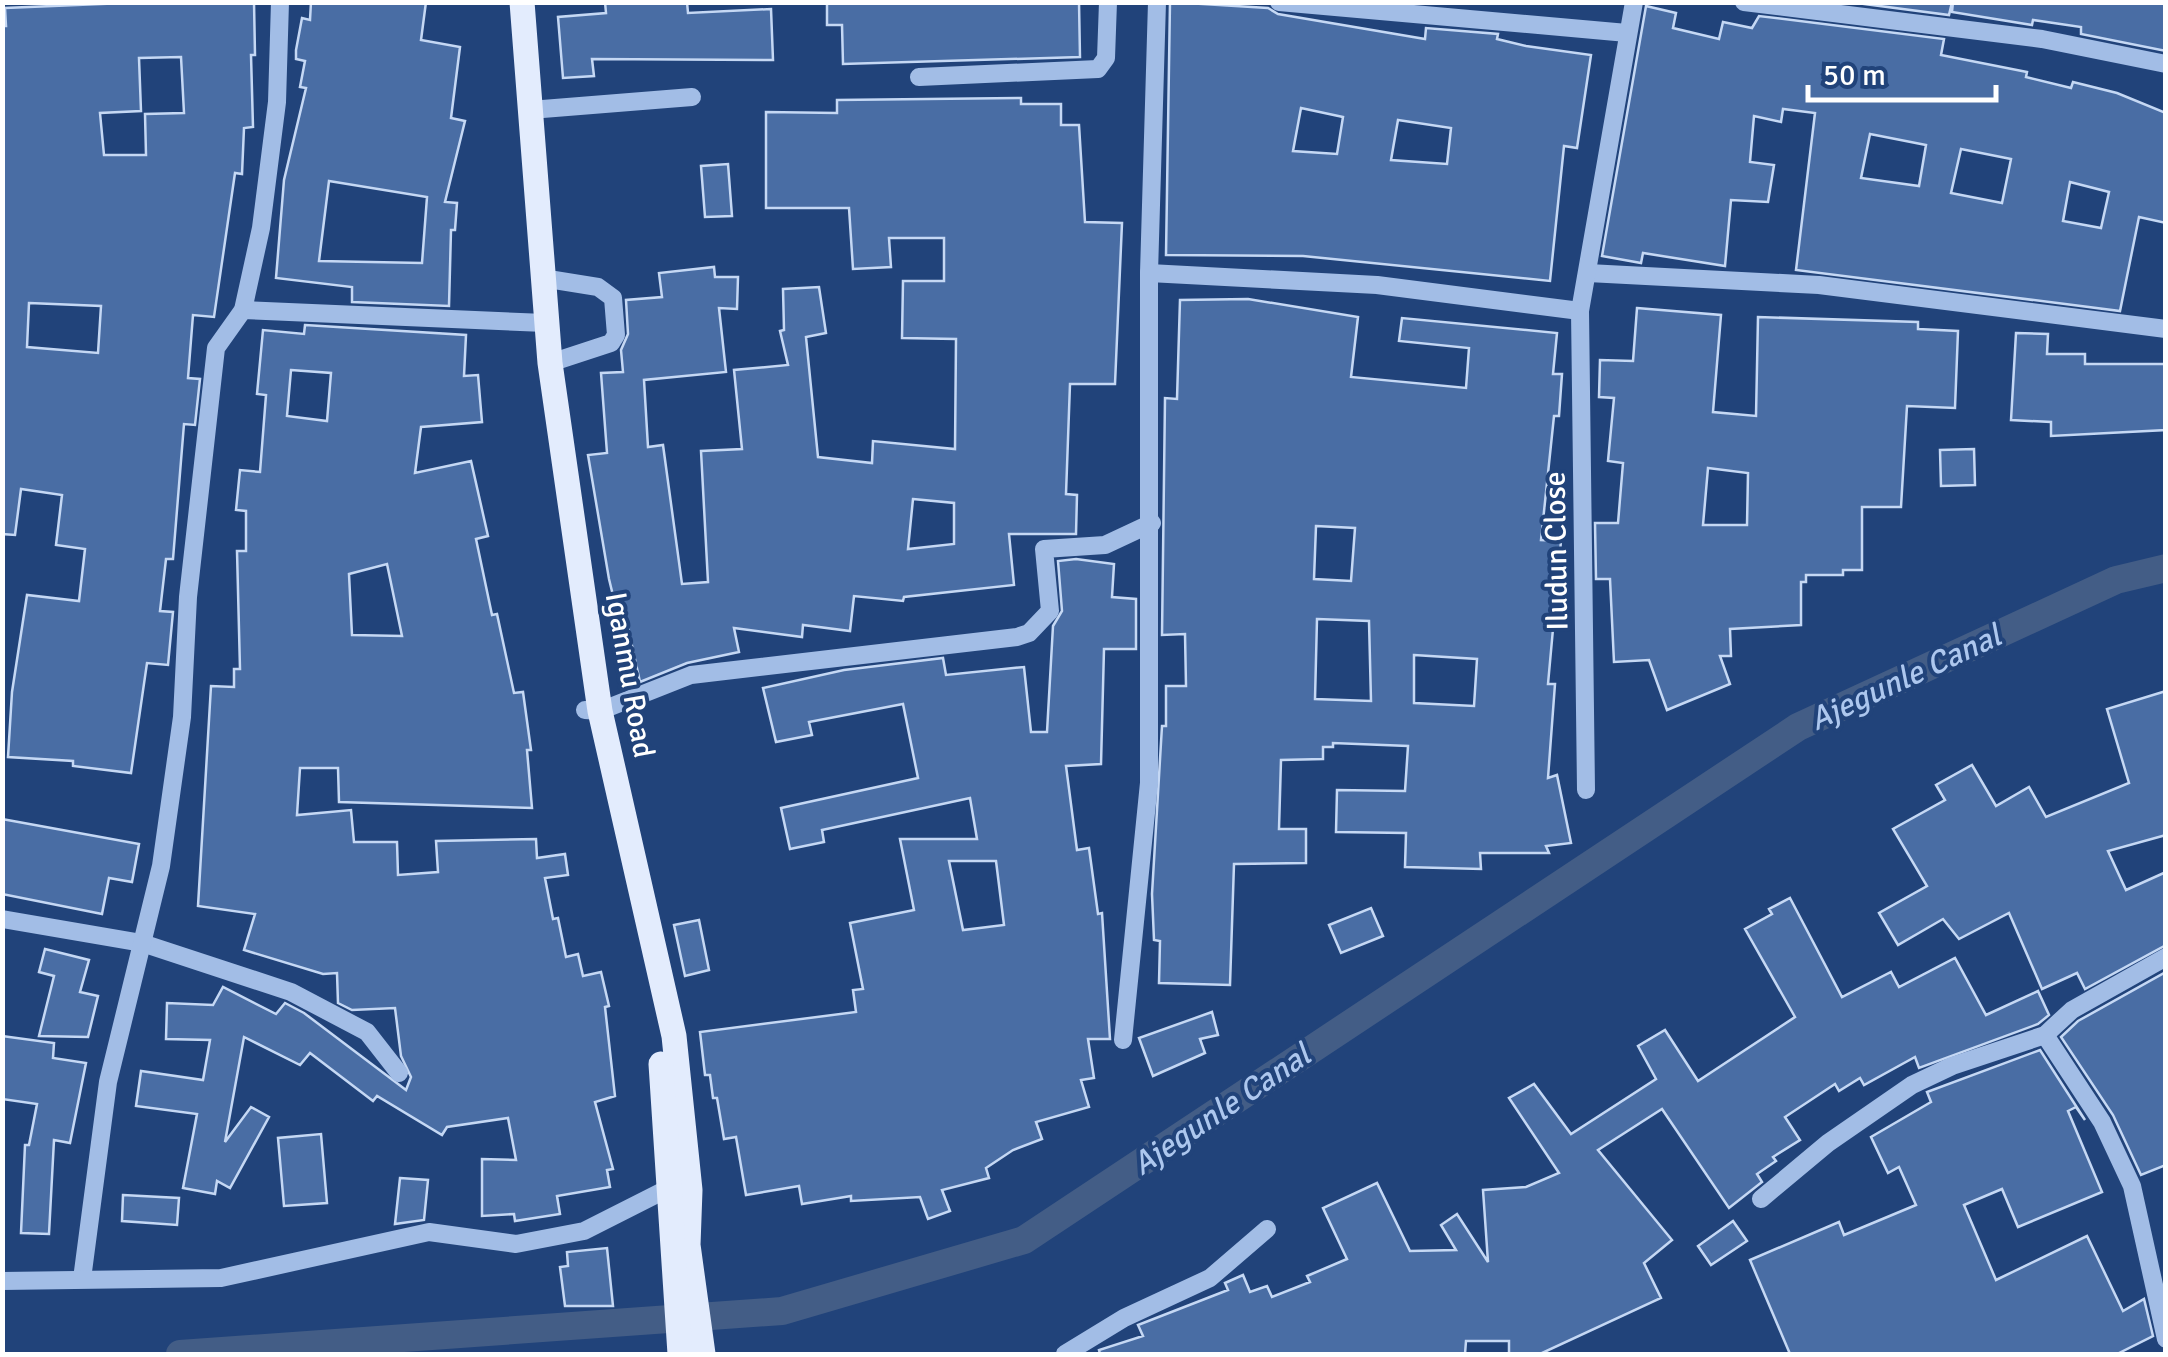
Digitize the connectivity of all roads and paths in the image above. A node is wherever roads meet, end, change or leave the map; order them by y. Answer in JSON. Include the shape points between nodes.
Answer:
{"nodes":[{"id":1,"x":280,"y":2,"type":"edge"},
{"id":2,"x":507,"y":2,"type":"edge"},
{"id":3,"x":522,"y":2,"type":"edge"},
{"id":4,"x":1108,"y":2,"type":"edge"},
{"id":5,"x":1157,"y":2,"type":"edge"},
{"id":6,"x":1279,"y":2,"type":"edge"},
{"id":7,"x":1634,"y":2,"type":"edge"},
{"id":8,"x":1744,"y":2,"type":"edge"},
{"id":9,"x":1627,"y":33,"type":"junction"},
{"id":10,"x":2166,"y":64,"type":"edge"},
{"id":11,"x":920,"y":77,"type":"dead end"},
{"id":12,"x":692,"y":97,"type":"dead end"},
{"id":13,"x":530,"y":110,"type":"junction"},
{"id":14,"x":1588,"y":273,"type":"junction"},
{"id":15,"x":1149,"y":274,"type":"junction"},
{"id":16,"x":542,"y":278,"type":"junction"},
{"id":17,"x":243,"y":310,"type":"junction"},
{"id":18,"x":1580,"y":310,"type":"junction"},
{"id":19,"x":538,"y":324,"type":"junction"},
{"id":20,"x":2166,"y":329,"type":"edge"},
{"id":21,"x":550,"y":363,"type":"junction"},
{"id":22,"x":1152,"y":523,"type":"junction"},
{"id":23,"x":592,"y":711,"type":"junction"},
{"id":24,"x":1586,"y":790,"type":"dead end"},
{"id":25,"x":2,"y":919,"type":"edge"},
{"id":26,"x":142,"y":943,"type":"junction"},
{"id":27,"x":2166,"y":958,"type":"edge"},
{"id":28,"x":2045,"y":1036,"type":"junction"},
{"id":29,"x":1123,"y":1040,"type":"dead end"},
{"id":30,"x":400,"y":1072,"type":"dead end"},
{"id":31,"x":667,"y":1189,"type":"junction"},
{"id":32,"x":1761,"y":1199,"type":"dead end"},
{"id":33,"x":1267,"y":1228,"type":"dead end"},
{"id":34,"x":680,"y":1239,"type":"junction"},
{"id":35,"x":82,"y":1279,"type":"junction"},
{"id":36,"x":2,"y":1282,"type":"edge"},
{"id":37,"x":2166,"y":1339,"type":"edge"},
{"id":38,"x":680,"y":1354,"type":"edge"},
{"id":39,"x":703,"y":1354,"type":"edge"},
{"id":40,"x":1065,"y":1354,"type":"edge"}],
"edges":[{"from":1,"to":17,"type":"street","via":[[277,102]]},
{"from":2,"to":19,"type":"main road","name":"Iganmu Road"},
{"from":3,"to":13,"type":"main road","name":"Iganmu Road"},
{"from":4,"to":11,"type":"street","via":[[1106,58],[1098,69]]},
{"from":5,"to":15,"type":"street"},
{"from":6,"to":9,"type":"street"},
{"from":7,"to":9,"type":"street","name":"Iludun Close"},
{"from":8,"to":10,"type":"street","via":[[2042,39]]},
{"from":9,"to":14,"type":"street","name":"Iludun Close"},
{"from":12,"to":13,"type":"street"},
{"from":13,"to":16,"type":"main road","name":"Iganmu Road"},
{"from":14,"to":18,"type":"street","name":"Iludun Close"},
{"from":14,"to":20,"type":"street","via":[[1819,285]]},
{"from":15,"to":18,"type":"street","via":[[1377,285]]},
{"from":15,"to":22,"type":"street"},
{"from":16,"to":19,"type":"main road","name":"Iganmu Road"},
{"from":16,"to":21,"type":"street","via":[[598,287],[613,298],[611,344]]},
{"from":17,"to":19,"type":"street"},
{"from":17,"to":26,"type":"street","via":[[216,348],[182,716],[161,866]]},
{"from":18,"to":24,"type":"street","name":"Iludun Close"},
{"from":19,"to":21,"type":"main road","name":"Iganmu Road"},
{"from":19,"to":23,"type":"main road","name":"Iganmu Road"},
{"from":21,"to":23,"type":"main road","name":"Iganmu Road"},
{"from":22,"to":23,"type":"street","via":[[1104,545],[1044,549],[1050,611],[1018,638],[691,675]]},
{"from":22,"to":29,"type":"street","via":[[1149,783]]},
{"from":23,"to":31,"type":"main road","name":"Iganmu Road","via":[[660,1032]]},
{"from":23,"to":34,"type":"main road","name":"Iganmu Road","via":[[674,1036],[690,1190]]},
{"from":25,"to":26,"type":"street"},
{"from":26,"to":30,"type":"street","via":[[292,992],[367,1032]]},
{"from":26,"to":35,"type":"street","via":[[108,1082]]},
{"from":27,"to":28,"type":"street","via":[[2072,1010]]},
{"from":28,"to":32,"type":"street","via":[[1912,1085]]},
{"from":28,"to":37,"type":"street","via":[[2102,1122],[2132,1186]]},
{"from":31,"to":34,"type":"main road","name":"Iganmu Road"},
{"from":31,"to":35,"type":"street","via":[[584,1232],[516,1244],[429,1232],[221,1278]]},
{"from":33,"to":40,"type":"street","via":[[1210,1278]]},
{"from":34,"to":38,"type":"main road","name":"Iganmu Road"},
{"from":34,"to":39,"type":"main road","name":"Iganmu Road"},
{"from":35,"to":36,"type":"street"}]}
